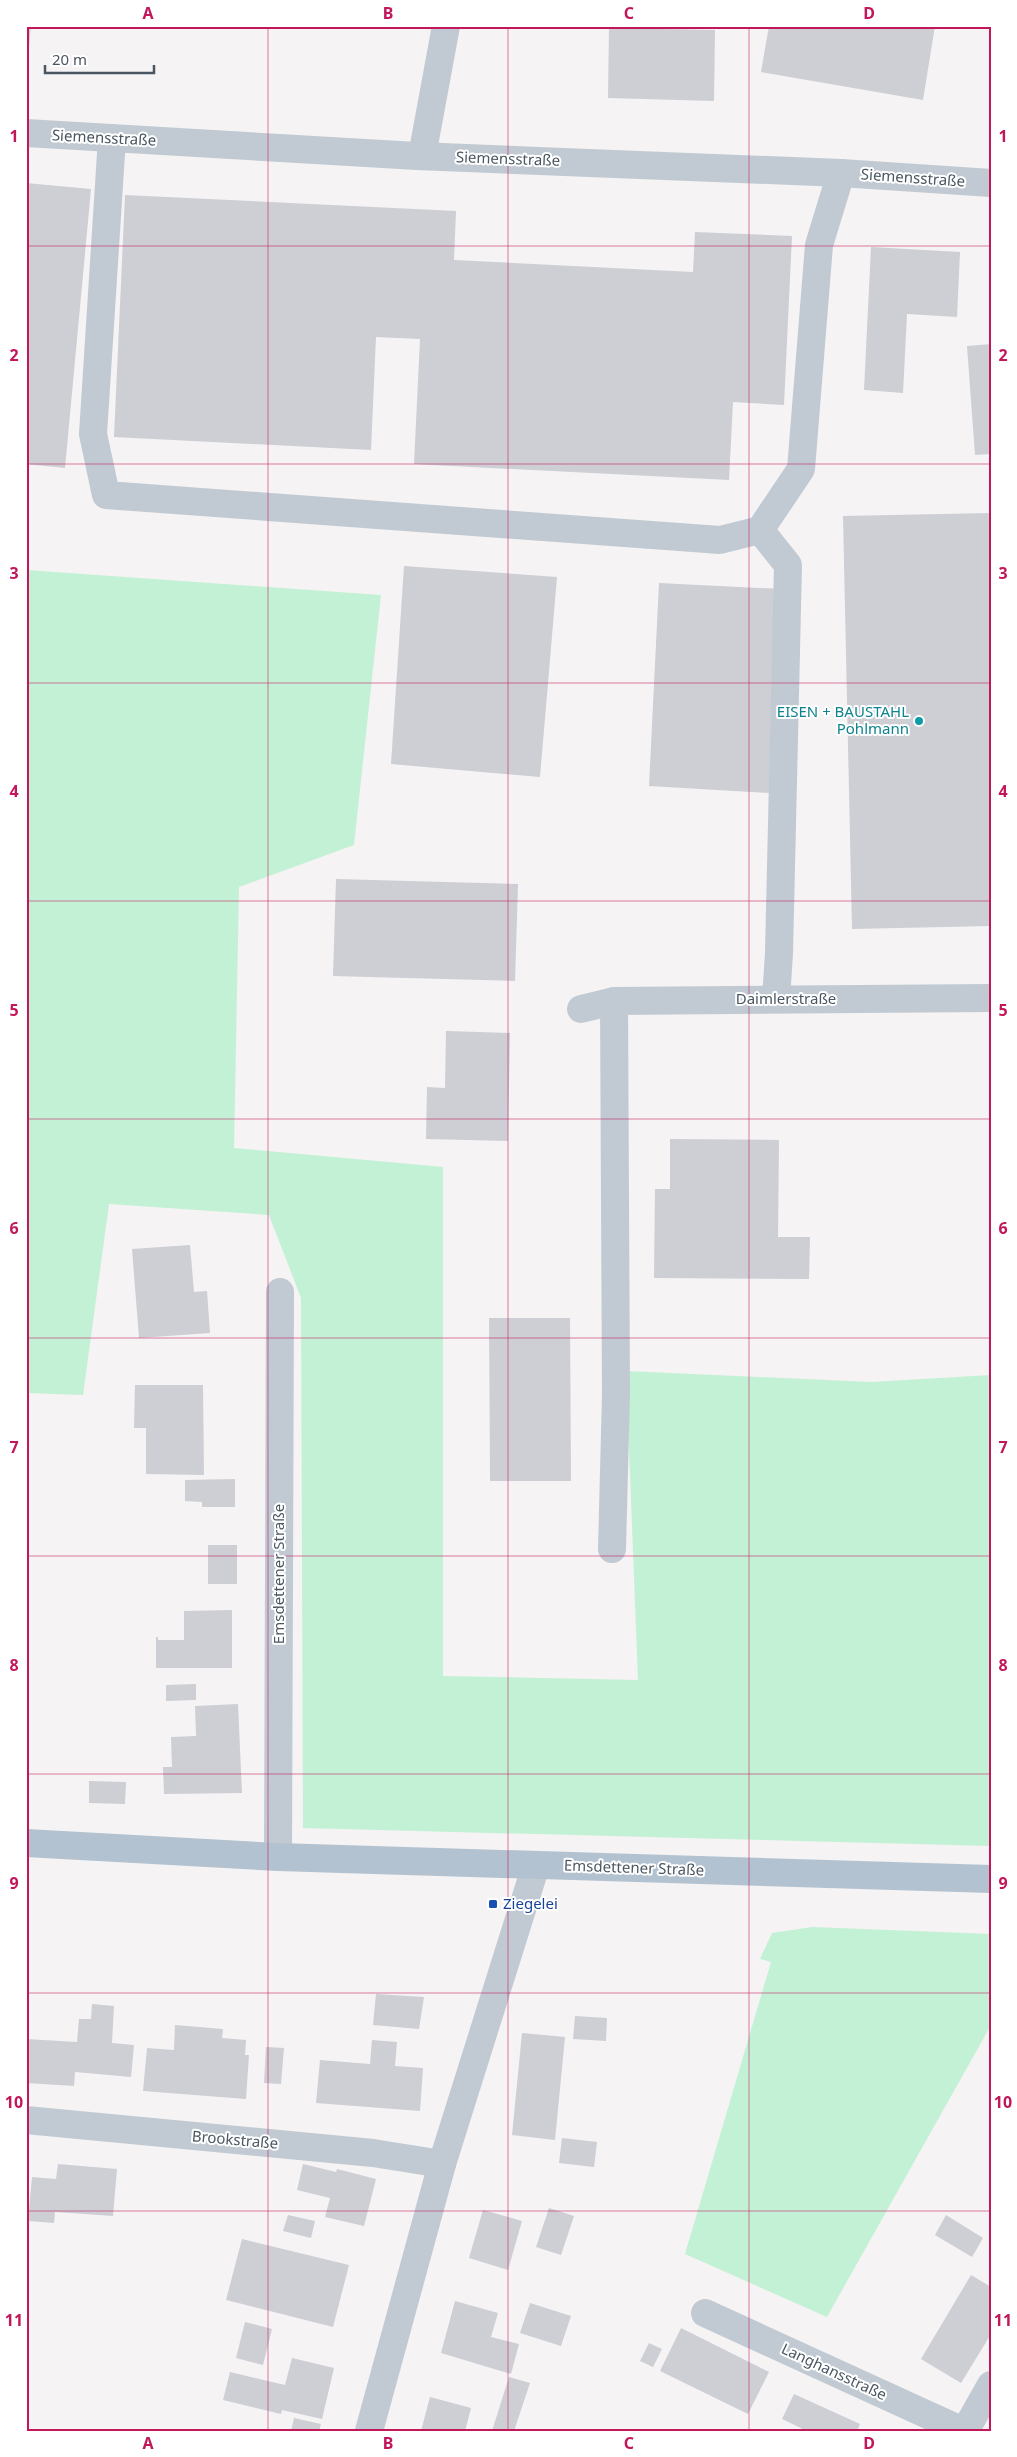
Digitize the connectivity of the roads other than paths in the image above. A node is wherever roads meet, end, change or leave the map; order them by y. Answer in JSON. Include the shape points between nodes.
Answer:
{"nodes":[{"id":1,"x":446,"y":26,"type":"edge"},
{"id":2,"x":26,"y":133,"type":"edge"},
{"id":3,"x":112,"y":138,"type":"junction"},
{"id":4,"x":422,"y":156,"type":"junction"},
{"id":5,"x":841,"y":173,"type":"junction"},
{"id":6,"x":991,"y":183,"type":"edge"},
{"id":7,"x":760,"y":530,"type":"junction"},
{"id":8,"x":991,"y":998,"type":"edge"},
{"id":9,"x":776,"y":999,"type":"junction"},
{"id":10,"x":614,"y":1001,"type":"junction"},
{"id":11,"x":581,"y":1009,"type":"dead end"},
{"id":12,"x":280,"y":1292,"type":"dead end"},
{"id":13,"x":612,"y":1549,"type":"dead end"},
{"id":14,"x":26,"y":1843,"type":"edge"},
{"id":15,"x":278,"y":1856,"type":"junction"},
{"id":16,"x":536,"y":1865,"type":"junction"},
{"id":17,"x":991,"y":1879,"type":"edge"},
{"id":18,"x":26,"y":2120,"type":"edge"},
{"id":19,"x":442,"y":2164,"type":"junction"},
{"id":20,"x":705,"y":2313,"type":"dead end"},
{"id":21,"x":991,"y":2385,"type":"edge"},
{"id":22,"x":370,"y":2431,"type":"edge"},
{"id":23,"x":964,"y":2431,"type":"edge"}],
"edges":[{"from":1,"to":4,"type":"street"},
{"from":2,"to":3,"type":"street","name":"Siemensstraße"},
{"from":3,"to":4,"type":"street","name":"Siemensstraße"},
{"from":3,"to":7,"type":"street","via":[[93,434],[106,495],[720,540]]},
{"from":4,"to":5,"type":"street","name":"Siemensstraße"},
{"from":5,"to":6,"type":"street","name":"Siemensstraße"},
{"from":5,"to":7,"type":"street","via":[[819,245],[801,469]]},
{"from":7,"to":9,"type":"street","via":[[788,565]]},
{"from":8,"to":9,"type":"street","name":"Daimlerstraße"},
{"from":9,"to":10,"type":"street","name":"Daimlerstraße"},
{"from":10,"to":11,"type":"street","name":"Daimlerstraße"},
{"from":10,"to":13,"type":"street","via":[[616,1394]]},
{"from":12,"to":15,"type":"street","name":"Emsdettener Straße"},
{"from":14,"to":15,"type":"main road","name":"Emsdettener Straße"},
{"from":15,"to":16,"type":"main road","name":"Emsdettener Straße"},
{"from":16,"to":17,"type":"main road","name":"Emsdettener Straße"},
{"from":16,"to":19,"type":"street"},
{"from":18,"to":19,"type":"street","name":"Brookstraße","via":[[372,2153]]},
{"from":19,"to":22,"type":"street"},
{"from":20,"to":23,"type":"street","name":"Langhansstraße"},
{"from":21,"to":23,"type":"street","name":"Langhansstraße"}]}
